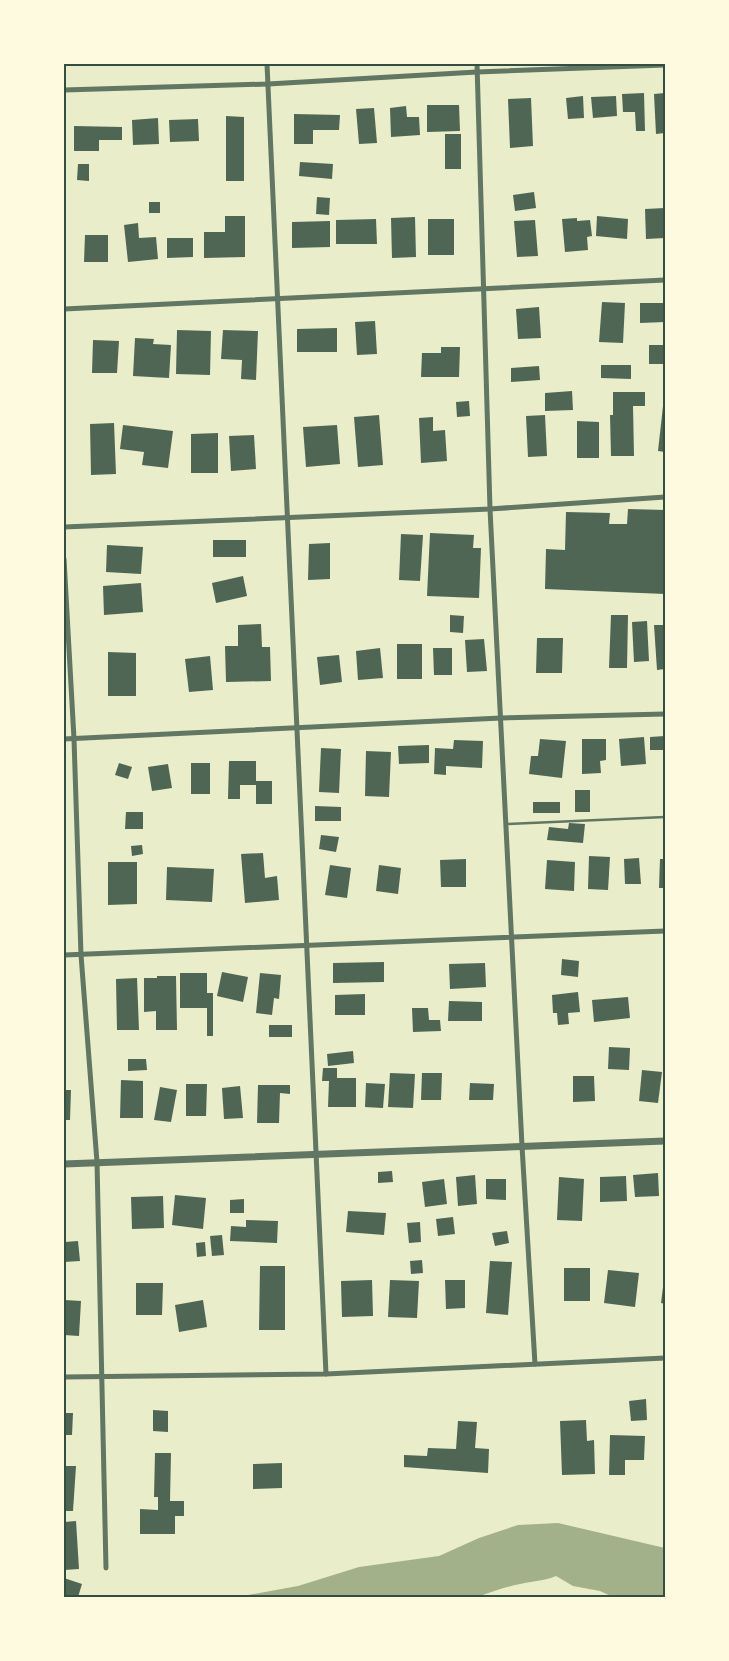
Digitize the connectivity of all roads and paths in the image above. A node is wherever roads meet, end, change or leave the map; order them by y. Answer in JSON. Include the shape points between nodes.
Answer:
{"nodes":[{"id":1,"x":267,"y":64,"type":"edge"},
{"id":2,"x":477,"y":64,"type":"edge"},
{"id":3,"x":665,"y":64,"type":"edge"},
{"id":4,"x":477,"y":72,"type":"junction"},
{"id":5,"x":268,"y":84,"type":"junction"},
{"id":6,"x":64,"y":90,"type":"edge"},
{"id":7,"x":665,"y":280,"type":"edge"},
{"id":8,"x":484,"y":288,"type":"junction"},
{"id":9,"x":277,"y":298,"type":"junction"},
{"id":10,"x":64,"y":310,"type":"edge"},
{"id":11,"x":665,"y":497,"type":"edge"},
{"id":12,"x":490,"y":509,"type":"junction"},
{"id":13,"x":287,"y":517,"type":"junction"},
{"id":14,"x":64,"y":527,"type":"edge"},
{"id":15,"x":64,"y":559,"type":"edge"},
{"id":16,"x":665,"y":714,"type":"edge"},
{"id":17,"x":501,"y":718,"type":"junction"},
{"id":18,"x":297,"y":728,"type":"junction"},
{"id":19,"x":64,"y":739,"type":"edge"},
{"id":20,"x":74,"y":739,"type":"junction"},
{"id":21,"x":665,"y":817,"type":"edge"},
{"id":22,"x":507,"y":824,"type":"junction"},
{"id":23,"x":665,"y":930,"type":"edge"},
{"id":24,"x":513,"y":938,"type":"junction"},
{"id":25,"x":306,"y":945,"type":"junction"},
{"id":26,"x":81,"y":954,"type":"junction"},
{"id":27,"x":64,"y":955,"type":"edge"},
{"id":28,"x":665,"y":1141,"type":"edge"},
{"id":29,"x":522,"y":1146,"type":"junction"},
{"id":30,"x":316,"y":1154,"type":"junction"},
{"id":31,"x":97,"y":1162,"type":"junction"},
{"id":32,"x":64,"y":1164,"type":"edge"},
{"id":33,"x":665,"y":1358,"type":"edge"},
{"id":34,"x":534,"y":1364,"type":"junction"},
{"id":35,"x":326,"y":1374,"type":"junction"},
{"id":36,"x":102,"y":1376,"type":"junction"},
{"id":37,"x":64,"y":1377,"type":"edge"},
{"id":38,"x":106,"y":1568,"type":"dead end"}],
"edges":[{"from":1,"to":5,"type":"street"},
{"from":2,"to":4,"type":"street"},
{"from":3,"to":4,"type":"street"},
{"from":4,"to":5,"type":"street"},
{"from":4,"to":8,"type":"street"},
{"from":5,"to":6,"type":"street"},
{"from":5,"to":9,"type":"street"},
{"from":7,"to":8,"type":"street"},
{"from":8,"to":9,"type":"street"},
{"from":8,"to":12,"type":"street"},
{"from":9,"to":10,"type":"street"},
{"from":9,"to":13,"type":"street"},
{"from":11,"to":12,"type":"street"},
{"from":12,"to":13,"type":"street"},
{"from":12,"to":17,"type":"street"},
{"from":13,"to":14,"type":"street"},
{"from":13,"to":18,"type":"street"},
{"from":15,"to":20,"type":"street"},
{"from":16,"to":17,"type":"street"},
{"from":17,"to":18,"type":"street"},
{"from":17,"to":22,"type":"street"},
{"from":18,"to":20,"type":"street"},
{"from":18,"to":25,"type":"street"},
{"from":19,"to":20,"type":"street"},
{"from":20,"to":26,"type":"street"},
{"from":21,"to":22,"type":"lane"},
{"from":22,"to":24,"type":"street"},
{"from":23,"to":24,"type":"street"},
{"from":24,"to":25,"type":"street"},
{"from":24,"to":29,"type":"street"},
{"from":25,"to":26,"type":"street"},
{"from":25,"to":30,"type":"street"},
{"from":26,"to":27,"type":"street"},
{"from":26,"to":31,"type":"street"},
{"from":28,"to":29,"type":"street"},
{"from":29,"to":30,"type":"street"},
{"from":29,"to":34,"type":"street"},
{"from":30,"to":31,"type":"street"},
{"from":30,"to":35,"type":"street"},
{"from":31,"to":32,"type":"street"},
{"from":31,"to":36,"type":"street"},
{"from":33,"to":34,"type":"street"},
{"from":34,"to":35,"type":"street"},
{"from":35,"to":36,"type":"street"},
{"from":36,"to":37,"type":"street"},
{"from":36,"to":38,"type":"street"}]}
